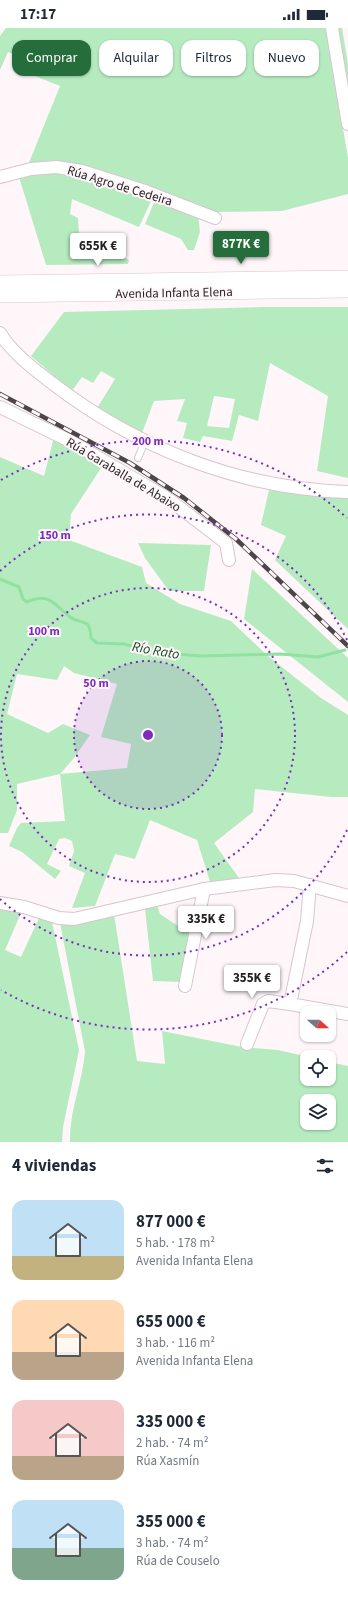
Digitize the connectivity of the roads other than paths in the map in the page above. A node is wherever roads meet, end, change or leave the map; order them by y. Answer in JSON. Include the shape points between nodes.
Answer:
{"nodes":[{"id":1,"x":332,"y":28,"type":"edge"},
{"id":2,"x":348,"y":124,"type":"edge"},
{"id":3,"x":0,"y":177,"type":"edge"},
{"id":4,"x":215,"y":218,"type":"dead end"},
{"id":5,"x":348,"y":278,"type":"edge"},
{"id":6,"x":0,"y":283,"type":"edge"},
{"id":7,"x":348,"y":290,"type":"edge"},
{"id":8,"x":0,"y":295,"type":"edge"},
{"id":9,"x":0,"y":333,"type":"edge"},
{"id":10,"x":0,"y":407,"type":"edge"},
{"id":11,"x":145,"y":441,"type":"junction"},
{"id":12,"x":138,"y":458,"type":"dead end"},
{"id":13,"x":348,"y":492,"type":"edge"},
{"id":14,"x":229,"y":560,"type":"dead end"},
{"id":15,"x":310,"y":885,"type":"junction"},
{"id":16,"x":204,"y":889,"type":"junction"},
{"id":17,"x":348,"y":896,"type":"edge"},
{"id":18,"x":0,"y":903,"type":"edge"},
{"id":19,"x":185,"y":986,"type":"dead end"},
{"id":20,"x":290,"y":1004,"type":"junction"},
{"id":21,"x":348,"y":1014,"type":"edge"},
{"id":22,"x":247,"y":1044,"type":"dead end"}],
"edges":[{"from":1,"to":2,"type":"street"},
{"from":3,"to":4,"type":"street","name":"Rúa Agro de Cedeira","via":[[31,169],[56,167],[82,171],[145,191]]},
{"from":5,"to":6,"type":"street","name":"Avenida Infanta Elena"},
{"from":7,"to":8,"type":"street","name":"Avenida Infanta Elena"},
{"from":9,"to":11,"type":"street","via":[[28,365],[71,398]]},
{"from":10,"to":14,"type":"street","name":"Rúa Garaballa de Abaixo","via":[[72,442],[167,498],[226,543]]},
{"from":11,"to":12,"type":"lane"},
{"from":11,"to":13,"type":"street","via":[[234,475],[318,491]]},
{"from":15,"to":16,"type":"street","via":[[276,880]]},
{"from":15,"to":17,"type":"street"},
{"from":15,"to":20,"type":"street","via":[[307,921]]},
{"from":16,"to":18,"type":"street","via":[[74,919],[59,918],[24,907]]},
{"from":16,"to":19,"type":"street"},
{"from":20,"to":21,"type":"street"},
{"from":20,"to":22,"type":"street","via":[[268,1001],[263,1004]]}]}
